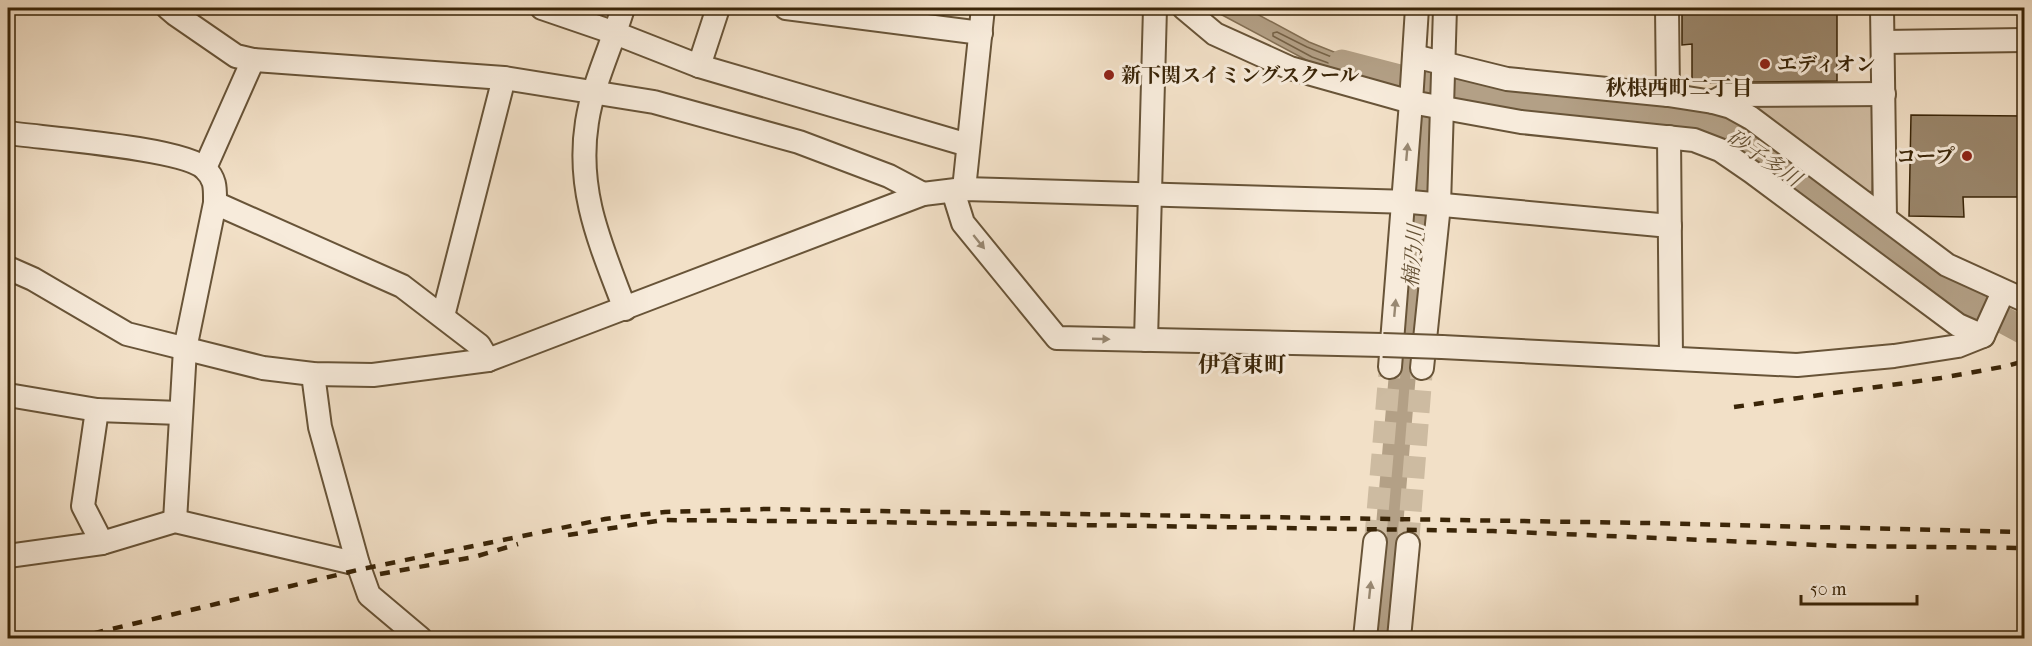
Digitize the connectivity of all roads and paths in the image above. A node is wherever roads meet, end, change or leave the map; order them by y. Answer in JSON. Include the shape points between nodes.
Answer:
{"nodes":[{"id":1,"x":168,"y":8,"type":"edge"},
{"id":2,"x":542,"y":8,"type":"edge"},
{"id":3,"x":623,"y":8,"type":"edge"},
{"id":4,"x":718,"y":8,"type":"edge"},
{"id":5,"x":786,"y":8,"type":"edge"},
{"id":6,"x":983,"y":8,"type":"edge"},
{"id":7,"x":1155,"y":8,"type":"edge"},
{"id":8,"x":1184,"y":8,"type":"edge"},
{"id":9,"x":1417,"y":8,"type":"edge"},
{"id":10,"x":1445,"y":8,"type":"edge"},
{"id":11,"x":1667,"y":8,"type":"edge"},
{"id":12,"x":1882,"y":8,"type":"edge"},
{"id":13,"x":615,"y":33,"type":"junction"},
{"id":14,"x":981,"y":33,"type":"junction"},
{"id":15,"x":2025,"y":40,"type":"edge"},
{"id":16,"x":1883,"y":42,"type":"junction"},
{"id":17,"x":1414,"y":58,"type":"junction"},
{"id":18,"x":253,"y":60,"type":"junction"},
{"id":19,"x":1444,"y":65,"type":"junction"},
{"id":20,"x":699,"y":66,"type":"junction"},
{"id":21,"x":504,"y":78,"type":"junction"},
{"id":22,"x":595,"y":91,"type":"junction"},
{"id":23,"x":1884,"y":94,"type":"junction"},
{"id":24,"x":1668,"y":95,"type":"junction"},
{"id":25,"x":1713,"y":102,"type":"junction"},
{"id":26,"x":1427,"y":103,"type":"junction"},
{"id":27,"x":8,"y":133,"type":"edge"},
{"id":28,"x":1669,"y":138,"type":"junction"},
{"id":29,"x":968,"y":145,"type":"junction"},
{"id":30,"x":205,"y":168,"type":"junction"},
{"id":31,"x":958,"y":190,"type":"junction"},
{"id":32,"x":923,"y":194,"type":"junction"},
{"id":33,"x":1149,"y":194,"type":"junction"},
{"id":34,"x":215,"y":203,"type":"junction"},
{"id":35,"x":1420,"y":203,"type":"junction"},
{"id":36,"x":1885,"y":218,"type":"junction"},
{"id":37,"x":1670,"y":226,"type":"junction"},
{"id":38,"x":8,"y":267,"type":"edge"},
{"id":39,"x":2001,"y":295,"type":"junction"},
{"id":40,"x":2025,"y":300,"type":"edge"},
{"id":41,"x":625,"y":309,"type":"junction"},
{"id":42,"x":443,"y":316,"type":"junction"},
{"id":43,"x":1985,"y":332,"type":"junction"},
{"id":44,"x":1146,"y":340,"type":"junction"},
{"id":45,"x":185,"y":349,"type":"junction"},
{"id":46,"x":1671,"y":358,"type":"junction"},
{"id":47,"x":488,"y":360,"type":"junction"},
{"id":48,"x":1390,"y":367,"type":"tunnel mouth"},
{"id":49,"x":1422,"y":368,"type":"tunnel mouth"},
{"id":50,"x":312,"y":374,"type":"junction"},
{"id":51,"x":8,"y":395,"type":"edge"},
{"id":52,"x":97,"y":410,"type":"junction"},
{"id":53,"x":180,"y":413,"type":"junction"},
{"id":54,"x":175,"y":521,"type":"junction"},
{"id":55,"x":1375,"y":542,"type":"tunnel mouth"},
{"id":56,"x":102,"y":543,"type":"junction"},
{"id":57,"x":1408,"y":544,"type":"tunnel mouth"},
{"id":58,"x":8,"y":556,"type":"edge"},
{"id":59,"x":358,"y":564,"type":"junction"},
{"id":60,"x":420,"y":639,"type":"edge"},
{"id":61,"x":1365,"y":639,"type":"edge"},
{"id":62,"x":1399,"y":639,"type":"edge"}],
"edges":[{"from":1,"to":18,"type":"street","via":[[236,56]]},
{"from":2,"to":13,"type":"street"},
{"from":3,"to":13,"type":"street"},
{"from":4,"to":20,"type":"street"},
{"from":5,"to":14,"type":"street"},
{"from":6,"to":14,"type":"street"},
{"from":7,"to":33,"type":"street"},
{"from":8,"to":26,"type":"street","via":[[1215,34],[1290,68]]},
{"from":9,"to":17,"type":"street"},
{"from":10,"to":19,"type":"street"},
{"from":11,"to":24,"type":"street"},
{"from":12,"to":16,"type":"street"},
{"from":13,"to":20,"type":"street"},
{"from":13,"to":22,"type":"street"},
{"from":14,"to":29,"type":"street"},
{"from":15,"to":16,"type":"street"},
{"from":16,"to":23,"type":"street"},
{"from":17,"to":19,"type":"street"},
{"from":17,"to":26,"type":"street"},
{"from":18,"to":21,"type":"street"},
{"from":18,"to":30,"type":"street"},
{"from":19,"to":24,"type":"street","via":[[1507,79]]},
{"from":19,"to":26,"type":"street"},
{"from":20,"to":29,"type":"street"},
{"from":21,"to":22,"type":"street"},
{"from":21,"to":42,"type":"street"},
{"from":22,"to":32,"type":"street","via":[[654,102],[799,142]]},
{"from":22,"to":41,"type":"street","via":[[587,122],[584,168],[588,204]]},
{"from":23,"to":25,"type":"street","via":[[1726,95]]},
{"from":23,"to":36,"type":"street"},
{"from":24,"to":25,"type":"street"},
{"from":25,"to":36,"type":"street","via":[[1751,118]]},
{"from":26,"to":28,"type":"street","via":[[1521,122]]},
{"from":35,"to":26,"type":"street","one_way":true},
{"from":26,"to":35,"type":"street"},
{"from":27,"to":30,"type":"street","via":[[154,151],[194,160]]},
{"from":28,"to":37,"type":"street"},
{"from":28,"to":43,"type":"street","via":[[1694,140],[1720,150],[1958,326]]},
{"from":29,"to":31,"type":"street"},
{"from":30,"to":34,"type":"street","via":[[215,184]]},
{"from":31,"to":32,"type":"street"},
{"from":31,"to":33,"type":"street"},
{"from":31,"to":44,"type":"street","one_way":true,"via":[[963,223],[1057,338]]},
{"from":32,"to":41,"type":"street"},
{"from":33,"to":35,"type":"street"},
{"from":33,"to":44,"type":"street"},
{"from":34,"to":42,"type":"street","via":[[402,286]]},
{"from":34,"to":45,"type":"street"},
{"from":35,"to":37,"type":"street"},
{"from":48,"to":35,"type":"street","one_way":true},
{"from":35,"to":49,"type":"street"},
{"from":36,"to":39,"type":"street","via":[[1947,265]]},
{"from":37,"to":46,"type":"street"},
{"from":38,"to":45,"type":"street","via":[[127,334]]},
{"from":39,"to":40,"type":"street"},
{"from":39,"to":43,"type":"street"},
{"from":41,"to":47,"type":"street"},
{"from":42,"to":47,"type":"street","via":[[479,345]]},
{"from":43,"to":46,"type":"street","via":[[1958,346],[1797,365]]},
{"from":44,"to":46,"type":"street","bridge":true,"via":[[1442,347]]},
{"from":45,"to":50,"type":"street","via":[[263,368]]},
{"from":45,"to":53,"type":"street"},
{"from":47,"to":50,"type":"street","via":[[373,375]]},
{"from":50,"to":59,"type":"street","via":[[320,427]]},
{"from":51,"to":52,"type":"street"},
{"from":52,"to":53,"type":"street"},
{"from":52,"to":56,"type":"street","via":[[83,506]]},
{"from":53,"to":54,"type":"street"},
{"from":54,"to":56,"type":"street"},
{"from":54,"to":59,"type":"street"},
{"from":61,"to":55,"type":"street","one_way":true},
{"from":56,"to":58,"type":"street"},
{"from":57,"to":62,"type":"street"},
{"from":59,"to":60,"type":"street","via":[[369,595]]}]}
